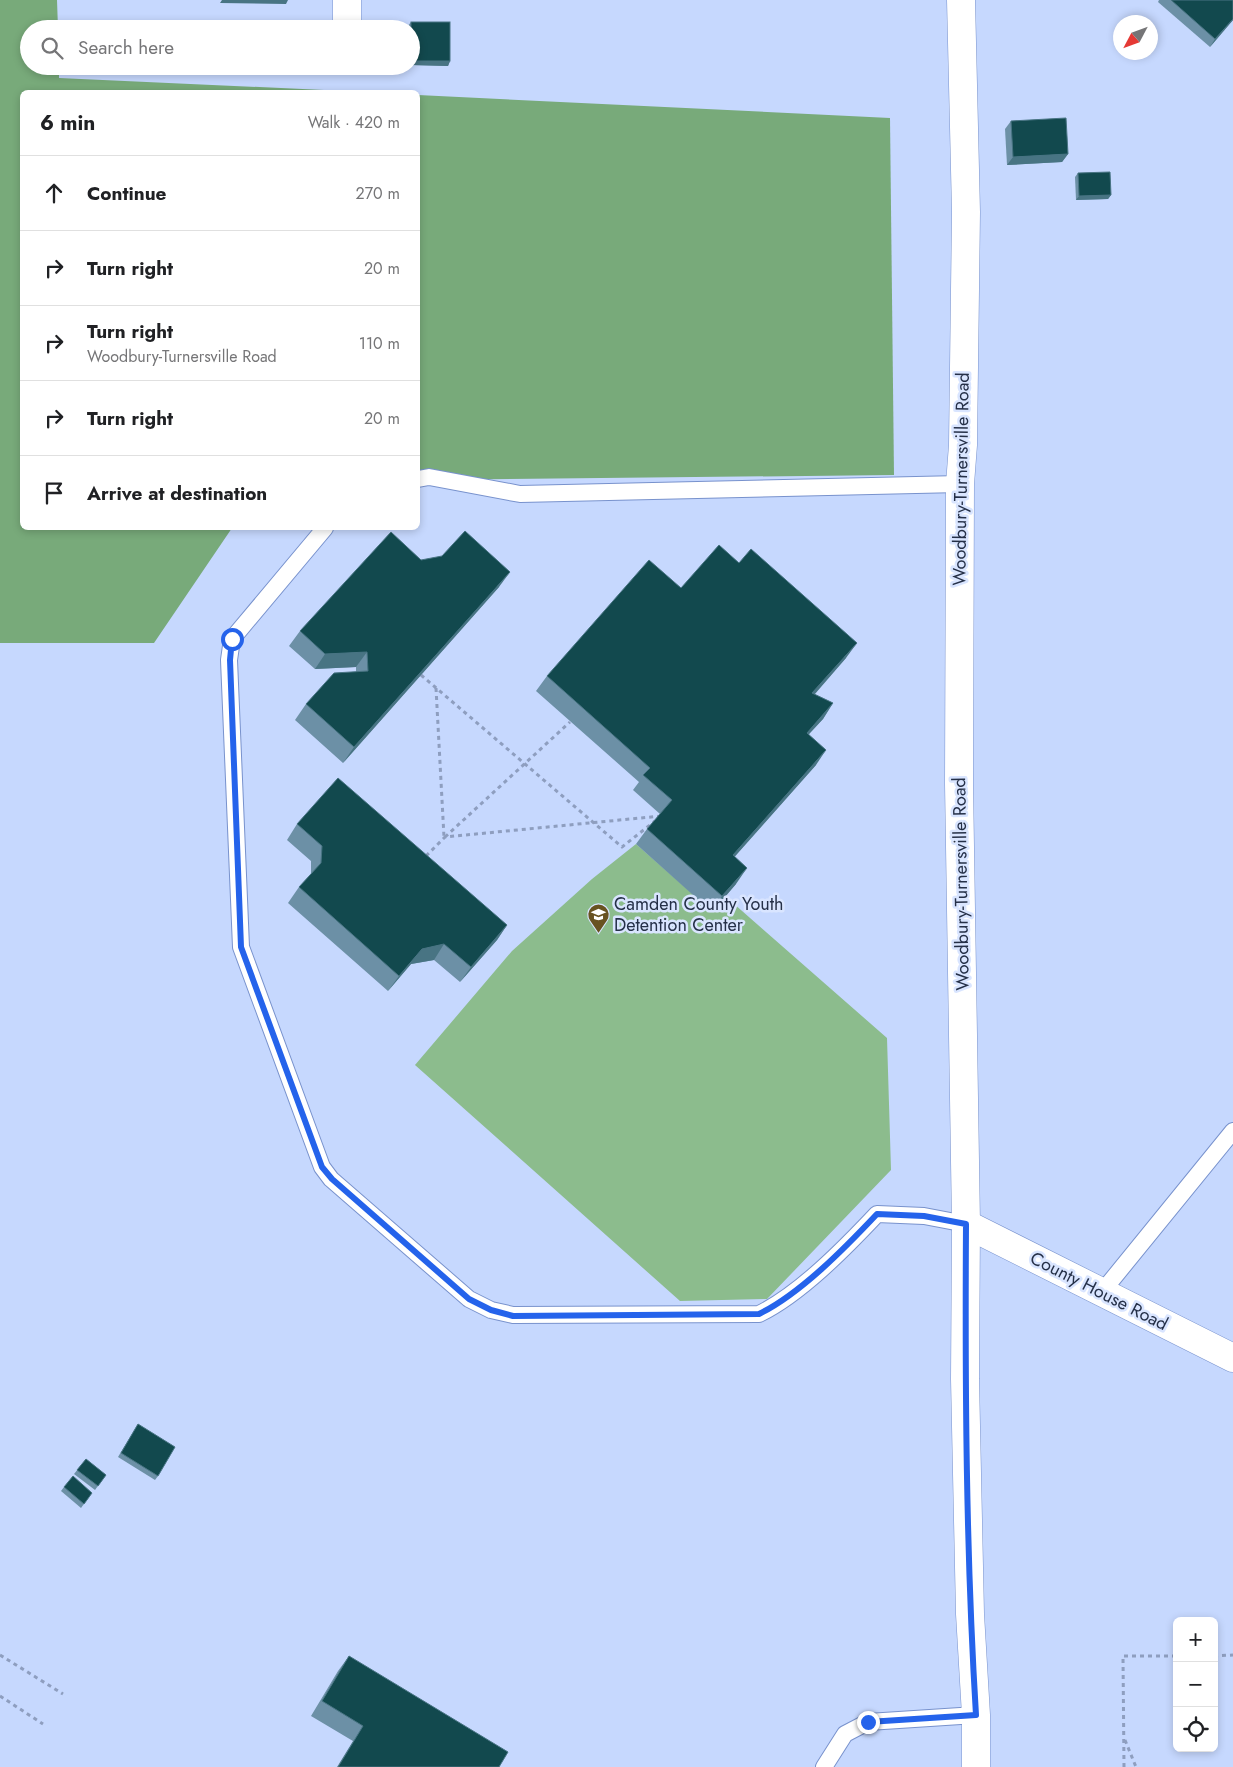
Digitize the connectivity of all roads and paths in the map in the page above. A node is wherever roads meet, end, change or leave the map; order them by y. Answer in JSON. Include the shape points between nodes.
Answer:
{"nodes":[{"id":1,"x":961,"y":0,"type":"edge"},
{"id":2,"x":420,"y":479,"type":"edge"},
{"id":3,"x":960,"y":484,"type":"junction"},
{"id":4,"x":323,"y":530,"type":"edge"},
{"id":5,"x":421,"y":675,"type":"edge"},
{"id":6,"x":436,"y":687,"type":"junction"},
{"id":7,"x":570,"y":722,"type":"edge"},
{"id":8,"x":525,"y":764,"type":"junction"},
{"id":9,"x":593,"y":822,"type":"junction"},
{"id":10,"x":444,"y":837,"type":"junction"},
{"id":11,"x":420,"y":862,"type":"edge"},
{"id":12,"x":1232,"y":1134,"type":"edge"},
{"id":13,"x":966,"y":1224,"type":"junction"},
{"id":14,"x":1102,"y":1292,"type":"junction"},
{"id":15,"x":1233,"y":1358,"type":"edge"},
{"id":16,"x":0,"y":1654,"type":"edge"},
{"id":17,"x":1233,"y":1655,"type":"edge"},
{"id":18,"x":1173,"y":1656,"type":"edge"},
{"id":19,"x":1218,"y":1656,"type":"edge"},
{"id":20,"x":63,"y":1694,"type":"dead end"},
{"id":21,"x":0,"y":1696,"type":"edge"},
{"id":22,"x":976,"y":1715,"type":"junction"},
{"id":23,"x":43,"y":1724,"type":"dead end"},
{"id":24,"x":1124,"y":1736,"type":"junction"},
{"id":25,"x":824,"y":1767,"type":"edge"},
{"id":26,"x":976,"y":1767,"type":"edge"},
{"id":27,"x":1124,"y":1767,"type":"edge"},
{"id":28,"x":1136,"y":1767,"type":"edge"}],
"edges":[{"from":1,"to":3,"type":"main road","name":"Woodbury-Turnersville Road","via":[[966,212]]},
{"from":2,"to":3,"type":"lane","via":[[429,477],[520,494]]},
{"from":3,"to":13,"type":"main road","name":"Woodbury-Turnersville Road","via":[[959,784]]},
{"from":4,"to":13,"type":"lane","via":[[232,639],[230,660],[241,947],[322,1167],[332,1179],[469,1299],[513,1316],[759,1314],[775,1306],[818,1272],[877,1214],[924,1216]]},
{"from":5,"to":6,"type":"path"},
{"from":6,"to":8,"type":"path"},
{"from":6,"to":10,"type":"path"},
{"from":7,"to":8,"type":"path"},
{"from":8,"to":9,"type":"path"},
{"from":8,"to":10,"type":"path"},
{"from":9,"to":9,"type":"path","via":[[622,847],[661,816],[632,818]]},
{"from":9,"to":10,"type":"path"},
{"from":10,"to":11,"type":"path"},
{"from":12,"to":14,"type":"lane"},
{"from":13,"to":14,"type":"main road","name":"County House Road"},
{"from":13,"to":22,"type":"main road","name":"Woodbury-Turnersville Road","via":[[965,1379],[970,1614]]},
{"from":14,"to":15,"type":"main road","name":"County House Road"},
{"from":16,"to":20,"type":"path"},
{"from":17,"to":19,"type":"path"},
{"from":18,"to":24,"type":"path","via":[[1123,1656]]},
{"from":21,"to":23,"type":"path"},
{"from":22,"to":25,"type":"lane","via":[[868,1722],[845,1734]]},
{"from":22,"to":26,"type":"main road","name":"Woodbury-Turnersville Road"},
{"from":24,"to":27,"type":"path"},
{"from":24,"to":28,"type":"path"}]}
